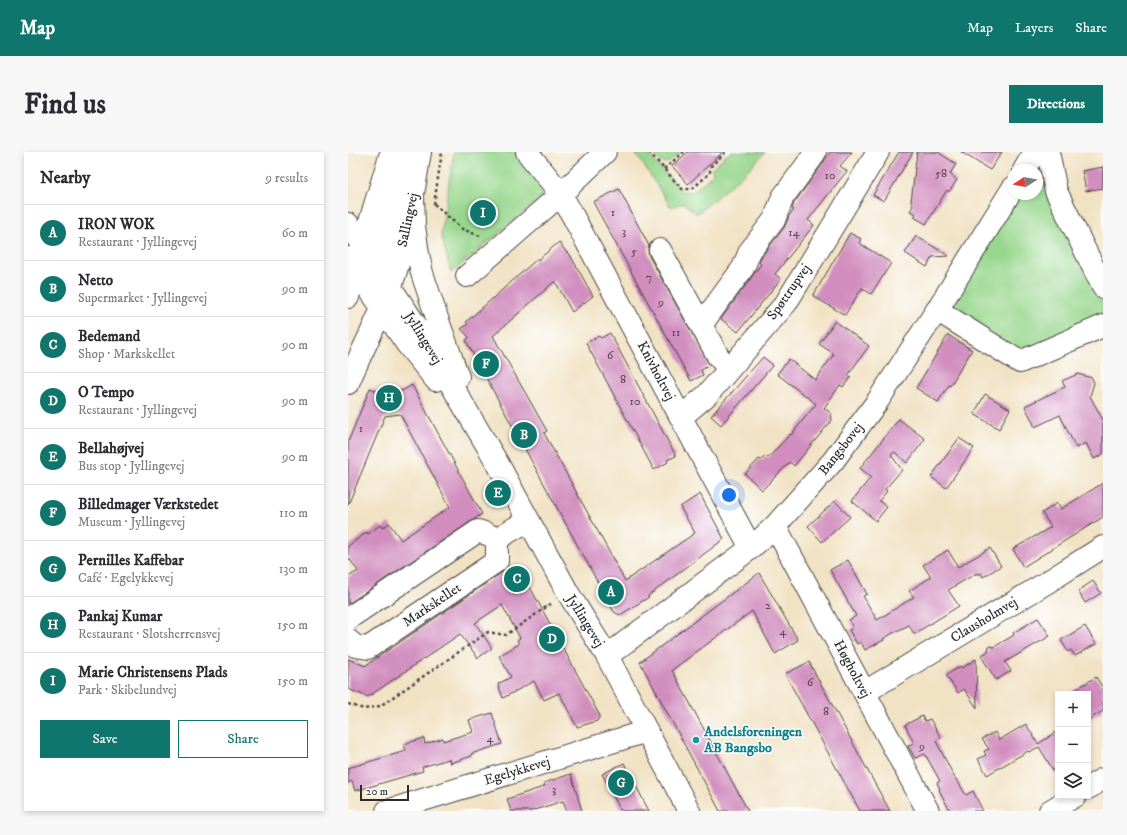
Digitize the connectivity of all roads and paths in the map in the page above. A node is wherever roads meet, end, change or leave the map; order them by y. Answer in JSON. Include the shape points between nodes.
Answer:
{"nodes":[{"id":1,"x":392,"y":152,"type":"edge"},
{"id":2,"x":398,"y":152,"type":"edge"},
{"id":3,"x":420,"y":152,"type":"edge"},
{"id":4,"x":442,"y":152,"type":"edge"},
{"id":5,"x":527,"y":152,"type":"edge"},
{"id":6,"x":606,"y":152,"type":"edge"},
{"id":7,"x":650,"y":152,"type":"edge"},
{"id":8,"x":684,"y":152,"type":"edge"},
{"id":9,"x":726,"y":152,"type":"edge"},
{"id":10,"x":814,"y":152,"type":"edge"},
{"id":11,"x":878,"y":152,"type":"edge"},
{"id":12,"x":1035,"y":152,"type":"edge"},
{"id":13,"x":1048,"y":152,"type":"edge"},
{"id":14,"x":1028,"y":164,"type":"edge"},
{"id":15,"x":664,"y":169,"type":"junction"},
{"id":16,"x":561,"y":194,"type":"junction"},
{"id":17,"x":413,"y":197,"type":"junction"},
{"id":18,"x":1007,"y":198,"type":"edge"},
{"id":19,"x":434,"y":204,"type":"junction"},
{"id":20,"x":433,"y":210,"type":"dead end"},
{"id":21,"x":348,"y":224,"type":"edge"},
{"id":22,"x":483,"y":237,"type":"dead end"},
{"id":23,"x":660,"y":250,"type":"dead end"},
{"id":24,"x":356,"y":258,"type":"edge"},
{"id":25,"x":378,"y":268,"type":"junction"},
{"id":26,"x":467,"y":276,"type":"dead end"},
{"id":27,"x":390,"y":287,"type":"junction"},
{"id":28,"x":1103,"y":287,"type":"edge"},
{"id":29,"x":348,"y":297,"type":"edge"},
{"id":30,"x":382,"y":308,"type":"junction"},
{"id":31,"x":937,"y":310,"type":"junction"},
{"id":32,"x":701,"y":325,"type":"junction"},
{"id":33,"x":1103,"y":326,"type":"edge"},
{"id":34,"x":729,"y":369,"type":"junction"},
{"id":35,"x":348,"y":383,"type":"edge"},
{"id":36,"x":681,"y":417,"type":"junction"},
{"id":37,"x":478,"y":432,"type":"junction"},
{"id":38,"x":528,"y":520,"type":"junction"},
{"id":39,"x":775,"y":526,"type":"junction"},
{"id":40,"x":497,"y":539,"type":"junction"},
{"id":41,"x":1103,"y":547,"type":"edge"},
{"id":42,"x":751,"y":548,"type":"junction"},
{"id":43,"x":568,"y":593,"type":"junction"},
{"id":44,"x":348,"y":620,"type":"edge"},
{"id":45,"x":348,"y":640,"type":"edge"},
{"id":46,"x":607,"y":656,"type":"junction"},
{"id":47,"x":865,"y":692,"type":"junction"},
{"id":48,"x":348,"y":704,"type":"edge"},
{"id":49,"x":647,"y":731,"type":"junction"},
{"id":50,"x":1103,"y":779,"type":"edge"},
{"id":51,"x":1091,"y":786,"type":"edge"},
{"id":52,"x":1070,"y":799,"type":"edge"},
{"id":53,"x":387,"y":811,"type":"edge"},
{"id":54,"x":689,"y":811,"type":"edge"},
{"id":55,"x":928,"y":811,"type":"edge"},
{"id":56,"x":1050,"y":811,"type":"edge"}],
"edges":[{"from":1,"to":24,"type":"street"},
{"from":2,"to":25,"type":"street","via":[[397,187]]},
{"from":3,"to":17,"type":"street","name":"Sallingvej"},
{"from":4,"to":19,"type":"path"},
{"from":5,"to":16,"type":"street","name":"Knivholtvej"},
{"from":6,"to":16,"type":"street"},
{"from":7,"to":15,"type":"path"},
{"from":8,"to":15,"type":"path"},
{"from":9,"to":15,"type":"path","via":[[710,167],[710,173],[692,189],[682,189]]},
{"from":10,"to":32,"type":"street","via":[[783,197],[774,220],[750,251],[743,268]]},
{"from":11,"to":34,"type":"street","name":"Spøttrupvej","via":[[786,303]]},
{"from":12,"to":14,"type":"street"},
{"from":13,"to":28,"type":"street","via":[[1056,191]]},
{"from":16,"to":26,"type":"street"},
{"from":16,"to":36,"type":"street","name":"Knivholtvej"},
{"from":17,"to":27,"type":"street","name":"Sallingvej","via":[[399,260]]},
{"from":17,"to":37,"type":"street","via":[[414,226],[422,273]]},
{"from":18,"to":31,"type":"street","name":"Bangsbovej"},
{"from":19,"to":20,"type":"path"},
{"from":19,"to":22,"type":"path","via":[[462,229]]},
{"from":21,"to":24,"type":"street"},
{"from":23,"to":32,"type":"street"},
{"from":24,"to":25,"type":"street","name":"Jyllingevej"},
{"from":24,"to":29,"type":"street"},
{"from":24,"to":30,"type":"street","name":"Jyllingevej"},
{"from":25,"to":27,"type":"street","name":"Jyllingevej"},
{"from":25,"to":30,"type":"street","via":[[378,296]]},
{"from":27,"to":30,"type":"street","name":"Sallingvej"},
{"from":27,"to":37,"type":"street","name":"Jyllingevej","via":[[419,330]]},
{"from":30,"to":35,"type":"street","name":"Sallingvej"},
{"from":30,"to":37,"type":"street","name":"Jyllingevej","via":[[407,344]]},
{"from":31,"to":33,"type":"street","via":[[1020,362]]},
{"from":31,"to":39,"type":"street","name":"Bangsbovej","via":[[877,402],[833,462]]},
{"from":32,"to":34,"type":"street","via":[[718,356]]},
{"from":34,"to":36,"type":"street","name":"Spøttrupvej","via":[[707,395]]},
{"from":36,"to":42,"type":"street","name":"Knivholtvej"},
{"from":37,"to":38,"type":"street","name":"Jyllingevej"},
{"from":38,"to":40,"type":"street"},
{"from":38,"to":43,"type":"street","name":"Jyllingevej"},
{"from":39,"to":42,"type":"street","name":"Bangsbovej"},
{"from":39,"to":47,"type":"street","name":"Høgholtvej"},
{"from":40,"to":44,"type":"street","via":[[478,531]]},
{"from":40,"to":45,"type":"street","name":"Markskellet","via":[[497,561],[368,648],[355,646]]},
{"from":41,"to":47,"type":"street","name":"Clausholmvej"},
{"from":42,"to":46,"type":"street","name":"Bangsbovej"},
{"from":43,"to":46,"type":"street","name":"Jyllingevej"},
{"from":43,"to":48,"type":"path","via":[[506,635],[488,632],[380,706],[364,709]]},
{"from":46,"to":49,"type":"street","name":"Jyllingevej"},
{"from":47,"to":55,"type":"street","name":"Høgholtvej"},
{"from":49,"to":53,"type":"street","name":"Egelykkevej"},
{"from":49,"to":54,"type":"street","name":"Jyllingevej"},
{"from":50,"to":51,"type":"street"},
{"from":52,"to":56,"type":"street"}]}
